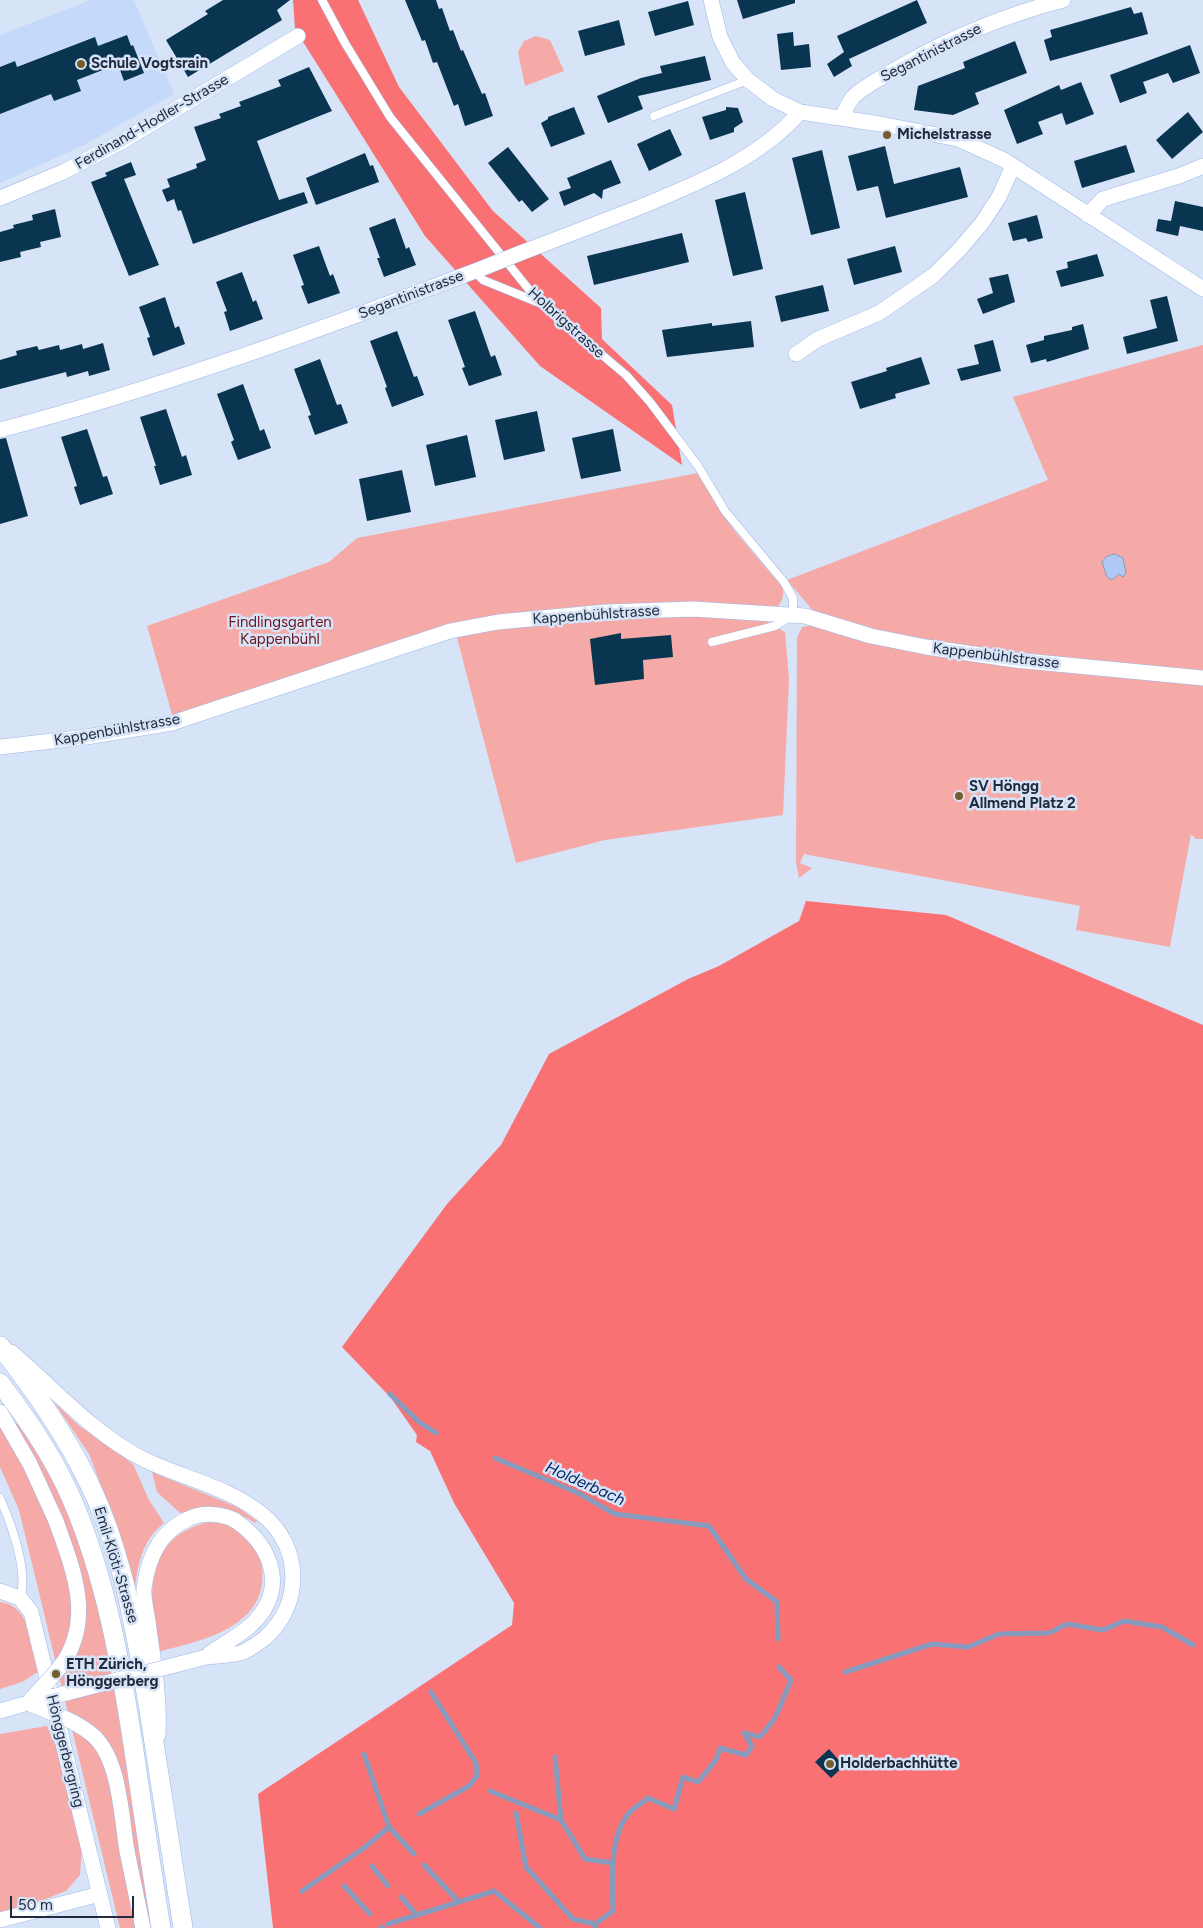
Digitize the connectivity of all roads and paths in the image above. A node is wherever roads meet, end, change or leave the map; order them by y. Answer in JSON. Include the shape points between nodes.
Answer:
{"nodes":[{"id":1,"x":322,"y":0,"type":"edge"},
{"id":2,"x":711,"y":0,"type":"edge"},
{"id":3,"x":1063,"y":0,"type":"edge"},
{"id":4,"x":298,"y":36,"type":"dead end"},
{"id":5,"x":748,"y":80,"type":"junction"},
{"id":6,"x":800,"y":112,"type":"junction"},
{"id":7,"x":654,"y":116,"type":"dead end"},
{"id":8,"x":842,"y":117,"type":"junction"},
{"id":9,"x":1013,"y":166,"type":"junction"},
{"id":10,"x":1203,"y":166,"type":"edge"},
{"id":11,"x":0,"y":198,"type":"edge"},
{"id":12,"x":1088,"y":215,"type":"junction"},
{"id":13,"x":479,"y":270,"type":"junction"},
{"id":14,"x":1203,"y":289,"type":"edge"},
{"id":15,"x":539,"y":302,"type":"junction"},
{"id":16,"x":796,"y":354,"type":"dead end"},
{"id":17,"x":0,"y":430,"type":"edge"},
{"id":18,"x":793,"y":615,"type":"junction"},
{"id":19,"x":712,"y":642,"type":"dead end"},
{"id":20,"x":1203,"y":678,"type":"edge"},
{"id":21,"x":0,"y":747,"type":"edge"},
{"id":22,"x":0,"y":1345,"type":"edge"},
{"id":23,"x":0,"y":1382,"type":"edge"},
{"id":24,"x":0,"y":1412,"type":"edge"},
{"id":25,"x":0,"y":1498,"type":"edge"},
{"id":26,"x":0,"y":1591,"type":"edge"},
{"id":27,"x":20,"y":1598,"type":"junction"},
{"id":28,"x":206,"y":1657,"type":"junction"},
{"id":29,"x":52,"y":1700,"type":"junction"},
{"id":30,"x":28,"y":1704,"type":"junction"},
{"id":31,"x":0,"y":1712,"type":"edge"},
{"id":32,"x":157,"y":1759,"type":"junction"},
{"id":33,"x":100,"y":1894,"type":"junction"},
{"id":34,"x":0,"y":1920,"type":"edge"},
{"id":35,"x":108,"y":1928,"type":"edge"},
{"id":36,"x":143,"y":1928,"type":"edge"},
{"id":37,"x":161,"y":1928,"type":"edge"},
{"id":38,"x":183,"y":1928,"type":"edge"}],
"edges":[{"from":1,"to":15,"type":"lane","name":"Holbrigstrasse","via":[[390,117]]},
{"from":2,"to":5,"type":"street","via":[[720,37],[733,63]]},
{"from":3,"to":8,"type":"street","name":"Segantinistrasse","via":[[969,31],[916,57],[864,88],[852,98]]},
{"from":4,"to":11,"type":"street","name":"Ferdinand-Hodler-Strasse","via":[[121,142]]},
{"from":5,"to":6,"type":"street","via":[[773,99]]},
{"from":5,"to":7,"type":"lane"},
{"from":6,"to":8,"type":"street"},
{"from":6,"to":13,"type":"street","name":"Segantinistrasse","bridge":true,"via":[[784,131],[734,164],[680,191]]},
{"from":8,"to":9,"type":"street","via":[[958,139]]},
{"from":9,"to":12,"type":"street"},
{"from":9,"to":16,"type":"street","via":[[999,197],[982,223],[939,270],[879,313],[818,339]]},
{"from":10,"to":12,"type":"street","via":[[1103,200]]},
{"from":12,"to":14,"type":"street"},
{"from":13,"to":15,"type":"lane","via":[[483,280]]},
{"from":13,"to":17,"type":"street","name":"Segantinistrasse","via":[[247,353],[48,418]]},
{"from":15,"to":18,"type":"lane","name":"Holbrigstrasse","via":[[626,375],[650,402],[689,452],[725,511],[784,582],[793,598]]},
{"from":18,"to":19,"type":"lane","via":[[775,626]]},
{"from":18,"to":20,"type":"street","name":"Kappenbühlstrasse","via":[[926,647],[1015,660]]},
{"from":18,"to":21,"type":"street","name":"Kappenbühlstrasse","via":[[667,610],[498,622],[433,636],[172,723]]},
{"from":22,"to":28,"type":"street","via":[[78,1414],[117,1443],[142,1458],[242,1501],[264,1516],[286,1544],[293,1561],[294,1580],[284,1615],[260,1642],[240,1653]]},
{"from":22,"to":32,"type":"street","name":"Emil-Klöti-Strasse","via":[[62,1433],[95,1496],[134,1619]]},
{"from":23,"to":37,"type":"street","name":"Emil-Klöti-Strasse","via":[[59,1472],[99,1570],[123,1682]]},
{"from":24,"to":30,"type":"street","bridge":true,"via":[[30,1464],[56,1521],[75,1577],[79,1607],[77,1635],[64,1660]]},
{"from":25,"to":27,"type":"lane","via":[[9,1519],[22,1574],[24,1588]]},
{"from":26,"to":27,"type":"street"},
{"from":27,"to":29,"type":"street","name":"Hönggerbergring","via":[[31,1612]]},
{"from":28,"to":30,"type":"street","bridge":true},
{"from":28,"to":32,"type":"street","via":[[250,1625],[272,1588],[271,1565],[263,1546],[249,1530],[233,1519],[214,1514],[194,1516],[178,1523],[164,1534],[151,1557],[144,1589],[160,1710]]},
{"from":29,"to":31,"type":"lane"},
{"from":29,"to":33,"type":"street","name":"Hönggerbergring"},
{"from":30,"to":31,"type":"street"},
{"from":30,"to":36,"type":"street","bridge":true,"via":[[91,1733],[110,1758]]},
{"from":32,"to":38,"type":"street","name":"Emil-Klöti-Strasse"},
{"from":33,"to":34,"type":"street"},
{"from":33,"to":35,"type":"street","name":"Hönggerbergring"}]}
